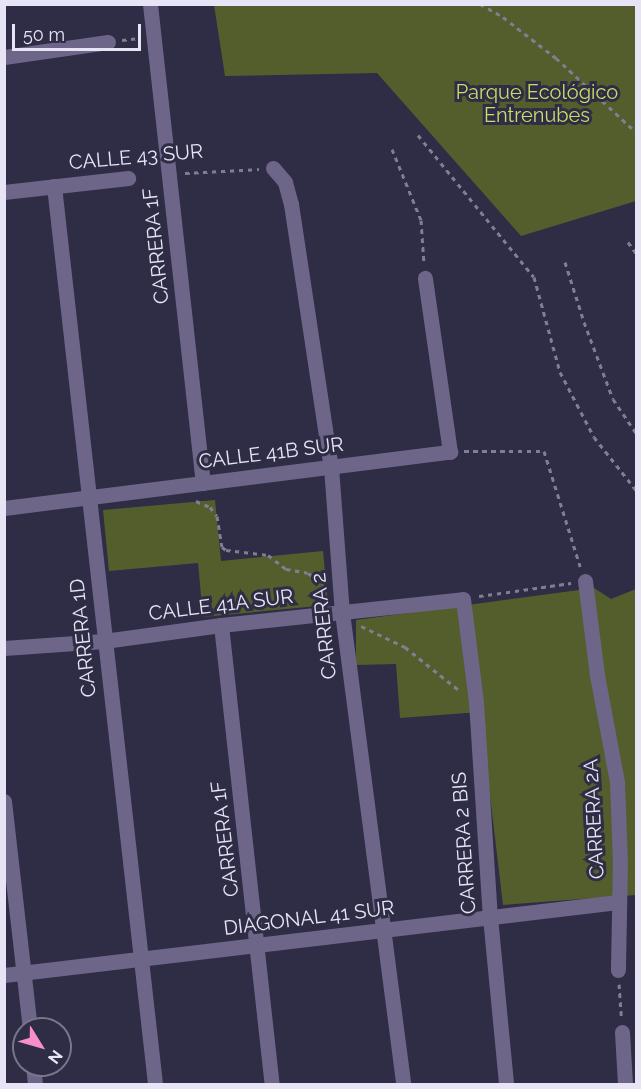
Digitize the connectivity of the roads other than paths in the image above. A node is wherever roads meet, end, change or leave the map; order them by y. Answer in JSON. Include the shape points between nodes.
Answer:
{"nodes":[{"id":1,"x":150,"y":4,"type":"edge"},
{"id":2,"x":108,"y":42,"type":"road end"},
{"id":3,"x":4,"y":57,"type":"edge"},
{"id":4,"x":273,"y":168,"type":"road end"},
{"id":5,"x":128,"y":178,"type":"dead end"},
{"id":6,"x":54,"y":186,"type":"junction"},
{"id":7,"x":4,"y":192,"type":"edge"},
{"id":8,"x":425,"y":278,"type":"road end"},
{"id":9,"x":331,"y":467,"type":"junction"},
{"id":10,"x":203,"y":483,"type":"junction"},
{"id":11,"x":89,"y":498,"type":"junction"},
{"id":12,"x":4,"y":508,"type":"edge"},
{"id":13,"x":585,"y":581,"type":"road end"},
{"id":14,"x":463,"y":599,"type":"joint"},
{"id":15,"x":342,"y":609,"type":"junction"},
{"id":16,"x":221,"y":625,"type":"junction"},
{"id":17,"x":104,"y":641,"type":"junction"},
{"id":18,"x":4,"y":648,"type":"edge"},
{"id":19,"x":4,"y":801,"type":"edge"},
{"id":20,"x":618,"y":902,"type":"junction"},
{"id":21,"x":490,"y":917,"type":"junction"},
{"id":22,"x":382,"y":930,"type":"junction"},
{"id":23,"x":258,"y":945,"type":"junction"},
{"id":24,"x":142,"y":958,"type":"junction"},
{"id":25,"x":618,"y":970,"type":"road end"},
{"id":26,"x":25,"y":973,"type":"junction"},
{"id":27,"x":4,"y":975,"type":"edge"},
{"id":28,"x":29,"y":1017,"type":"edge"},
{"id":29,"x":622,"y":1032,"type":"road end"},
{"id":30,"x":155,"y":1084,"type":"edge"},
{"id":31,"x":272,"y":1084,"type":"edge"},
{"id":32,"x":403,"y":1084,"type":"edge"},
{"id":33,"x":506,"y":1084,"type":"edge"},
{"id":34,"x":625,"y":1084,"type":"edge"}],
"edges":[{"from":1,"to":10,"type":"street","name":"CARRERA 1F"},
{"from":2,"to":3,"type":"street"},
{"from":4,"to":9,"type":"street","name":"CARRERA 2","via":[[285,182],[291,204]]},
{"from":5,"to":6,"type":"street","name":"CALLE 43 SUR"},
{"from":6,"to":7,"type":"street","name":"CALLE 43 SUR"},
{"from":6,"to":11,"type":"street","name":"CARRERA 1D"},
{"from":8,"to":9,"type":"street","name":"CALLE 41B SUR","via":[[450,452]]},
{"from":9,"to":10,"type":"street","name":"CALLE 41B SUR"},
{"from":9,"to":15,"type":"street","name":"CARRERA 2"},
{"from":10,"to":11,"type":"street","name":"CALLE 41B SUR"},
{"from":11,"to":12,"type":"street","name":"CALLE 41B SUR"},
{"from":11,"to":17,"type":"street","name":"CARRERA 1D"},
{"from":13,"to":20,"type":"street","name":"CARRERA 2A","via":[[617,782]]},
{"from":14,"to":15,"type":"street","name":"CALLE 41A SUR"},
{"from":14,"to":21,"type":"street","name":"CARRERA 2 BIS","via":[[476,702]]},
{"from":15,"to":16,"type":"street","name":"CALLE 41A SUR"},
{"from":15,"to":22,"type":"street","name":"CARRERA 2"},
{"from":16,"to":17,"type":"street","name":"CALLE 41A SUR"},
{"from":16,"to":23,"type":"street","name":"CARRERA 1F"},
{"from":17,"to":18,"type":"street","name":"CALLE 41A SUR"},
{"from":17,"to":24,"type":"street","name":"CARRERA 1D"},
{"from":19,"to":26,"type":"street"},
{"from":20,"to":21,"type":"street","name":"DIAGONAL 41 SUR"},
{"from":20,"to":25,"type":"street","name":"CARRERA 2A"},
{"from":21,"to":22,"type":"street","name":"DIAGONAL 41 SUR"},
{"from":21,"to":33,"type":"street","name":"CARRERA 2 BIS"},
{"from":22,"to":23,"type":"street","name":"DIAGONAL 41 SUR"},
{"from":22,"to":32,"type":"street","name":"CARRERA 2"},
{"from":23,"to":24,"type":"street","name":"DIAGONAL 41 SUR"},
{"from":23,"to":31,"type":"street","name":"CARRERA 1F"},
{"from":24,"to":26,"type":"street","name":"DIAGONAL 41 SUR"},
{"from":24,"to":30,"type":"street","name":"CARRERA 1D"},
{"from":26,"to":27,"type":"street","name":"DIAGONAL 41 SUR"},
{"from":26,"to":28,"type":"street"},
{"from":29,"to":34,"type":"street"}]}
